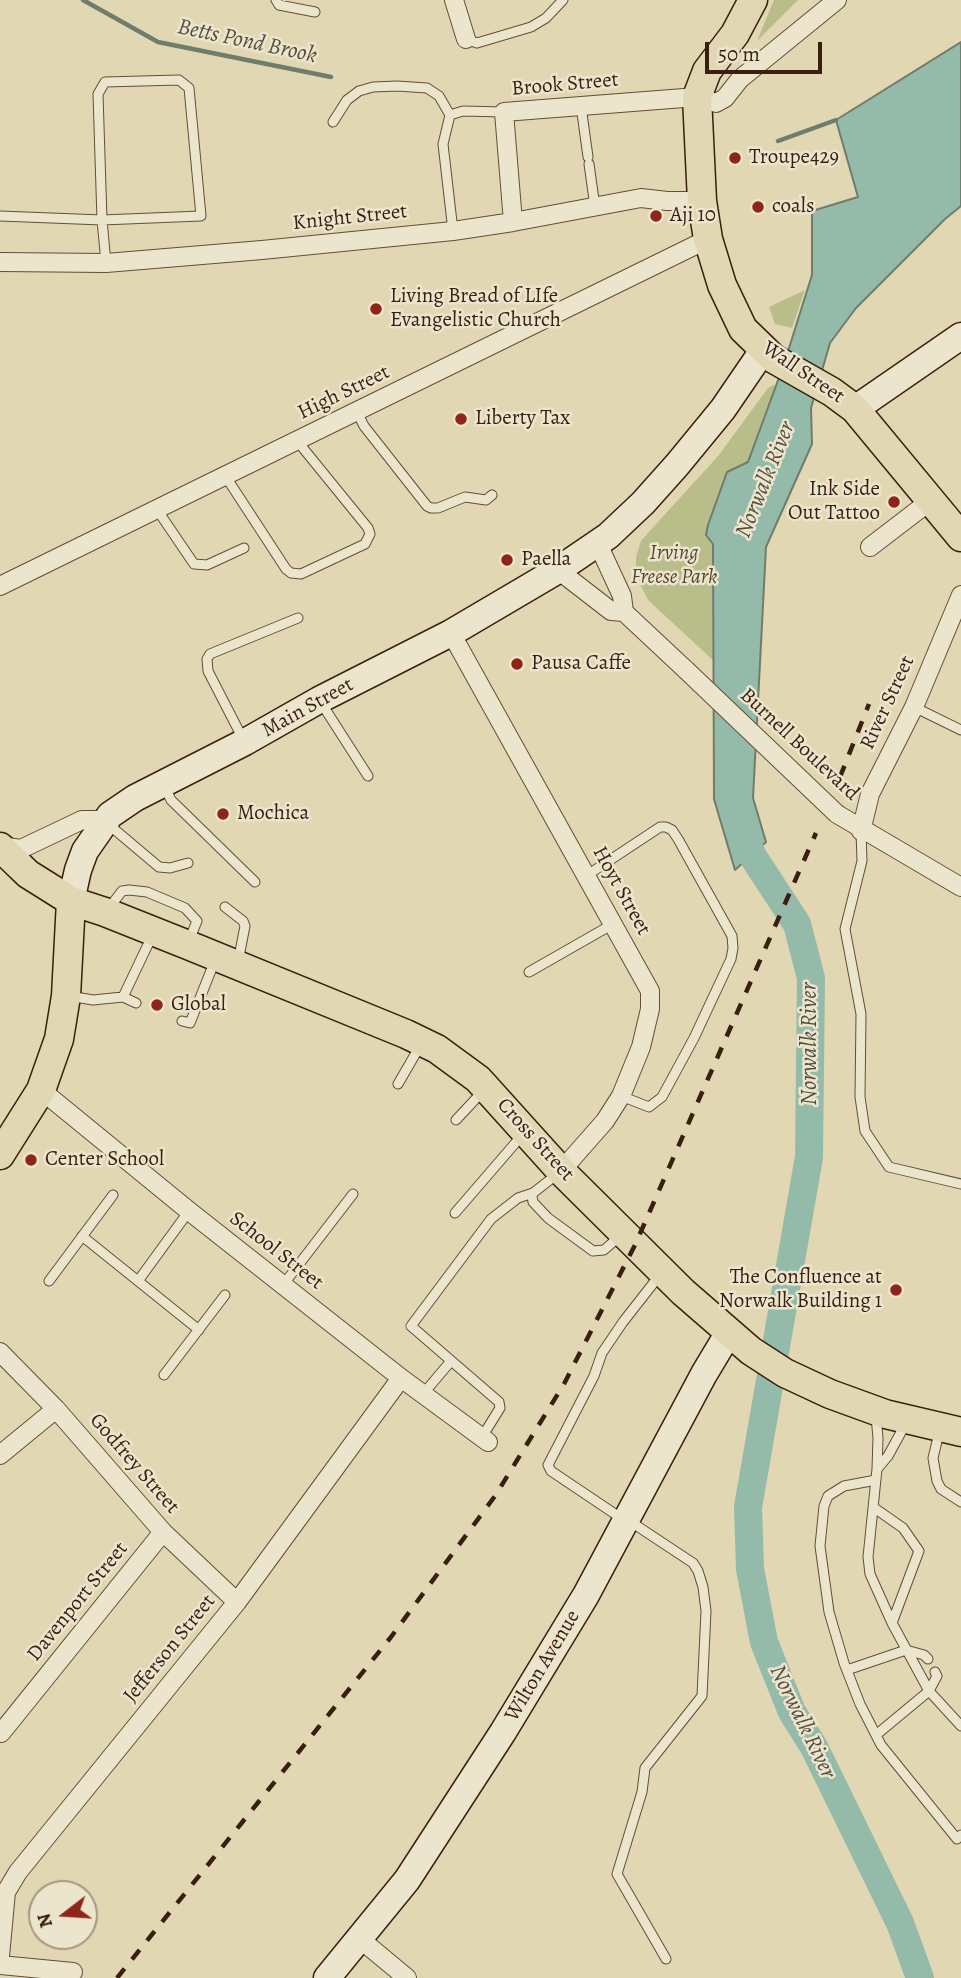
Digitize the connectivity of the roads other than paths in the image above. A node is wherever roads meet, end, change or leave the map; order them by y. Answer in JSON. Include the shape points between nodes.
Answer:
{"nodes":[{"id":1,"x":275,"y":0,"type":"edge"},
{"id":2,"x":454,"y":0,"type":"edge"},
{"id":3,"x":563,"y":0,"type":"edge"},
{"id":4,"x":753,"y":0,"type":"edge"},
{"id":5,"x":837,"y":0,"type":"edge"},
{"id":6,"x":315,"y":12,"type":"dead end"},
{"id":7,"x":466,"y":39,"type":"joint"},
{"id":8,"x":697,"y":97,"type":"junction"},
{"id":9,"x":581,"y":106,"type":"junction"},
{"id":10,"x":504,"y":112,"type":"junction"},
{"id":11,"x":450,"y":115,"type":"junction"},
{"id":12,"x":333,"y":122,"type":"dead end"},
{"id":13,"x":702,"y":201,"type":"junction"},
{"id":14,"x":595,"y":207,"type":"junction"},
{"id":15,"x":0,"y":216,"type":"edge"},
{"id":16,"x":102,"y":220,"type":"junction"},
{"id":17,"x":513,"y":222,"type":"junction"},
{"id":18,"x":453,"y":231,"type":"junction"},
{"id":19,"x":708,"y":239,"type":"junction"},
{"id":20,"x":0,"y":262,"type":"edge"},
{"id":21,"x":106,"y":263,"type":"junction"},
{"id":22,"x":961,"y":336,"type":"edge"},
{"id":23,"x":769,"y":354,"type":"junction"},
{"id":24,"x":855,"y":409,"type":"junction"},
{"id":25,"x":358,"y":412,"type":"junction"},
{"id":26,"x":298,"y":442,"type":"junction"},
{"id":27,"x":226,"y":477,"type":"junction"},
{"id":28,"x":492,"y":495,"type":"dead end"},
{"id":29,"x":930,"y":501,"type":"junction"},
{"id":30,"x":158,"y":511,"type":"junction"},
{"id":31,"x":961,"y":537,"type":"edge"},
{"id":32,"x":598,"y":544,"type":"junction"},
{"id":33,"x":870,"y":547,"type":"dead end"},
{"id":34,"x":244,"y":548,"type":"dead end"},
{"id":35,"x":558,"y":570,"type":"junction"},
{"id":36,"x":0,"y":586,"type":"edge"},
{"id":37,"x":961,"y":596,"type":"edge"},
{"id":38,"x":624,"y":612,"type":"junction"},
{"id":39,"x":298,"y":618,"type":"dead end"},
{"id":40,"x":451,"y":633,"type":"junction"},
{"id":41,"x":319,"y":700,"type":"junction"},
{"id":42,"x":914,"y":707,"type":"junction"},
{"id":43,"x":961,"y":730,"type":"edge"},
{"id":44,"x":245,"y":742,"type":"junction"},
{"id":45,"x":368,"y":776,"type":"dead end"},
{"id":46,"x":163,"y":784,"type":"junction"},
{"id":47,"x":104,"y":820,"type":"junction"},
{"id":48,"x":861,"y":831,"type":"junction"},
{"id":49,"x":0,"y":846,"type":"edge"},
{"id":50,"x":188,"y":863,"type":"dead end"},
{"id":51,"x":586,"y":876,"type":"junction"},
{"id":52,"x":255,"y":882,"type":"dead end"},
{"id":53,"x":961,"y":887,"type":"edge"},
{"id":54,"x":71,"y":901,"type":"junction"},
{"id":55,"x":225,"y":907,"type":"dead end"},
{"id":56,"x":106,"y":912,"type":"junction"},
{"id":57,"x":613,"y":924,"type":"junction"},
{"id":58,"x":154,"y":931,"type":"junction"},
{"id":59,"x":188,"y":945,"type":"junction"},
{"id":60,"x":227,"y":961,"type":"junction"},
{"id":61,"x":529,"y":972,"type":"dead end"},
{"id":62,"x":66,"y":996,"type":"junction"},
{"id":63,"x":123,"y":998,"type":"junction"},
{"id":64,"x":136,"y":1003,"type":"dead end"},
{"id":65,"x":181,"y":1021,"type":"dead end"},
{"id":66,"x":422,"y":1041,"type":"junction"},
{"id":67,"x":398,"y":1084,"type":"dead end"},
{"id":68,"x":486,"y":1087,"type":"junction"},
{"id":69,"x":41,"y":1090,"type":"junction"},
{"id":70,"x":621,"y":1096,"type":"junction"},
{"id":71,"x":456,"y":1120,"type":"dead end"},
{"id":72,"x":525,"y":1132,"type":"junction"},
{"id":73,"x":0,"y":1155,"type":"edge"},
{"id":74,"x":561,"y":1171,"type":"junction"},
{"id":75,"x":961,"y":1184,"type":"edge"},
{"id":76,"x":533,"y":1193,"type":"junction"},
{"id":77,"x":353,"y":1194,"type":"dead end"},
{"id":78,"x":113,"y":1195,"type":"dead end"},
{"id":79,"x":189,"y":1211,"type":"junction"},
{"id":80,"x":454,"y":1213,"type":"dead end"},
{"id":81,"x":624,"y":1233,"type":"junction"},
{"id":82,"x":82,"y":1236,"type":"junction"},
{"id":83,"x":663,"y":1272,"type":"junction"},
{"id":84,"x":49,"y":1281,"type":"dead end"},
{"id":85,"x":138,"y":1281,"type":"junction"},
{"id":86,"x":283,"y":1285,"type":"junction"},
{"id":87,"x":225,"y":1295,"type":"dead end"},
{"id":88,"x":198,"y":1330,"type":"junction"},
{"id":89,"x":728,"y":1334,"type":"junction"},
{"id":90,"x":0,"y":1352,"type":"edge"},
{"id":91,"x":451,"y":1361,"type":"junction"},
{"id":92,"x":164,"y":1375,"type":"dead end"},
{"id":93,"x":401,"y":1378,"type":"junction"},
{"id":94,"x":423,"y":1394,"type":"junction"},
{"id":95,"x":56,"y":1409,"type":"junction"},
{"id":96,"x":876,"y":1410,"type":"junction"},
{"id":97,"x":908,"y":1420,"type":"junction"},
{"id":98,"x":951,"y":1430,"type":"edge"},
{"id":99,"x":485,"y":1439,"type":"joint"},
{"id":100,"x":0,"y":1455,"type":"edge"},
{"id":101,"x":877,"y":1469,"type":"junction"},
{"id":102,"x":876,"y":1480,"type":"junction"},
{"id":103,"x":961,"y":1502,"type":"edge"},
{"id":104,"x":873,"y":1507,"type":"junction"},
{"id":105,"x":626,"y":1520,"type":"junction"},
{"id":106,"x":163,"y":1532,"type":"junction"},
{"id":107,"x":237,"y":1602,"type":"junction"},
{"id":108,"x":892,"y":1623,"type":"junction"},
{"id":109,"x":906,"y":1650,"type":"junction"},
{"id":110,"x":928,"y":1659,"type":"dead end"},
{"id":111,"x":847,"y":1670,"type":"junction"},
{"id":112,"x":935,"y":1672,"type":"dead end"},
{"id":113,"x":929,"y":1691,"type":"junction"},
{"id":114,"x":961,"y":1726,"type":"edge"},
{"id":115,"x":1,"y":1733,"type":"edge"},
{"id":116,"x":876,"y":1735,"type":"junction"},
{"id":117,"x":961,"y":1835,"type":"edge"},
{"id":118,"x":2,"y":1907,"type":"edge"},
{"id":119,"x":360,"y":1939,"type":"junction"},
{"id":120,"x":0,"y":1956,"type":"edge"},
{"id":121,"x":666,"y":1959,"type":"dead end"},
{"id":122,"x":0,"y":1965,"type":"edge"},
{"id":123,"x":72,"y":1972,"type":"dead end"},
{"id":124,"x":327,"y":1978,"type":"edge"},
{"id":125,"x":407,"y":1978,"type":"edge"}],
"edges":[{"from":1,"to":6,"type":"lane","via":[[279,5]]},
{"from":2,"to":7,"type":"street"},
{"from":3,"to":7,"type":"lane","via":[[531,27],[477,43]]},
{"from":4,"to":8,"type":"main road","via":[[707,71]]},
{"from":5,"to":8,"type":"street","name":"Brook Street","via":[[740,79],[725,98],[716,103]]},
{"from":8,"to":9,"type":"street","name":"Brook Street"},
{"from":8,"to":13,"type":"main road","name":"Wall Street"},
{"from":9,"to":10,"type":"street","name":"Brook Street"},
{"from":9,"to":14,"type":"lane"},
{"from":10,"to":11,"type":"lane"},
{"from":10,"to":17,"type":"street","name":"Brook Street"},
{"from":11,"to":12,"type":"lane","via":[[439,96],[427,88],[385,86],[359,91]]},
{"from":11,"to":18,"type":"lane","via":[[443,144]]},
{"from":13,"to":14,"type":"street","name":"Knight Street","via":[[641,198]]},
{"from":13,"to":19,"type":"main road","name":"Wall Street"},
{"from":14,"to":17,"type":"street","name":"Knight Street"},
{"from":15,"to":16,"type":"lane"},
{"from":16,"to":16,"type":"lane","via":[[201,216],[189,88],[179,80],[104,82],[98,94]]},
{"from":16,"to":21,"type":"lane"},
{"from":17,"to":18,"type":"street","name":"Knight Street"},
{"from":18,"to":21,"type":"street","name":"Knight Street"},
{"from":19,"to":23,"type":"main road","name":"Wall Street","via":[[722,285],[743,329]]},
{"from":19,"to":25,"type":"street","name":"High Street"},
{"from":20,"to":21,"type":"street","name":"Knight Street"},
{"from":22,"to":24,"type":"main road"},
{"from":23,"to":24,"type":"main road","name":"Wall Street"},
{"from":23,"to":32,"type":"main road","name":"Main Street","via":[[643,503]]},
{"from":24,"to":29,"type":"main road","name":"Wall Street"},
{"from":25,"to":26,"type":"street","name":"High Street"},
{"from":25,"to":28,"type":"lane","via":[[427,506],[438,508],[460,498],[486,500]]},
{"from":26,"to":27,"type":"street","name":"High Street"},
{"from":26,"to":27,"type":"lane","via":[[368,528],[365,544],[301,574],[291,573]]},
{"from":27,"to":30,"type":"street","name":"High Street"},
{"from":29,"to":31,"type":"main road","name":"Wall Street"},
{"from":29,"to":33,"type":"street"},
{"from":30,"to":34,"type":"lane","via":[[194,564],[207,565]]},
{"from":30,"to":36,"type":"street","name":"High Street"},
{"from":32,"to":35,"type":"main road","name":"Main Street"},
{"from":32,"to":38,"type":"street","via":[[622,596]]},
{"from":35,"to":38,"type":"street","name":"Burnell Boulevard","via":[[611,611]]},
{"from":35,"to":40,"type":"main road","name":"Main Street"},
{"from":37,"to":42,"type":"street","name":"River Street"},
{"from":38,"to":48,"type":"street","name":"Burnell Boulevard","bridge":true,"via":[[837,814]]},
{"from":39,"to":44,"type":"lane","via":[[207,659],[208,671]]},
{"from":40,"to":41,"type":"main road","name":"Main Street"},
{"from":40,"to":51,"type":"street","name":"Hoyt Street"},
{"from":41,"to":44,"type":"main road","name":"Main Street"},
{"from":41,"to":45,"type":"lane"},
{"from":42,"to":43,"type":"lane"},
{"from":42,"to":48,"type":"street","name":"River Street","via":[[870,794]]},
{"from":44,"to":46,"type":"main road","name":"Main Street"},
{"from":46,"to":47,"type":"main road","name":"Main Street"},
{"from":46,"to":52,"type":"lane","via":[[171,800]]},
{"from":47,"to":49,"type":"street","via":[[82,820],[21,849]]},
{"from":47,"to":50,"type":"lane","via":[[159,867]]},
{"from":47,"to":54,"type":"main road","name":"Main Street","via":[[85,851]]},
{"from":48,"to":53,"type":"street","name":"Burnell Boulevard"},
{"from":48,"to":75,"type":"lane","via":[[862,861],[845,929],[861,1014],[860,1097],[865,1131],[889,1167]]},
{"from":49,"to":54,"type":"main road","name":"Cross Street","via":[[29,874]]},
{"from":51,"to":57,"type":"street","name":"Hoyt Street"},
{"from":51,"to":70,"type":"lane","via":[[666,827],[678,839],[729,926],[733,948],[694,1038],[662,1097],[649,1107]]},
{"from":54,"to":56,"type":"main road","name":"Cross Street"},
{"from":54,"to":62,"type":"main road","name":"Main Street"},
{"from":55,"to":60,"type":"lane","via":[[245,926]]},
{"from":56,"to":58,"type":"main road","name":"Cross Street"},
{"from":56,"to":59,"type":"lane","via":[[122,891],[147,892],[185,908],[197,921]]},
{"from":57,"to":61,"type":"lane"},
{"from":57,"to":70,"type":"street","name":"Hoyt Street","via":[[651,999],[641,1047]]},
{"from":58,"to":59,"type":"main road","name":"Cross Street"},
{"from":58,"to":63,"type":"lane"},
{"from":59,"to":60,"type":"main road","name":"Cross Street"},
{"from":60,"to":65,"type":"lane","via":[[190,1023]]},
{"from":60,"to":66,"type":"main road","name":"Cross Street"},
{"from":62,"to":63,"type":"lane"},
{"from":62,"to":69,"type":"main road","name":"Main Street","via":[[59,1038]]},
{"from":63,"to":64,"type":"lane"},
{"from":66,"to":67,"type":"lane"},
{"from":66,"to":68,"type":"main road","name":"Cross Street","via":[[452,1058]]},
{"from":68,"to":71,"type":"lane"},
{"from":68,"to":72,"type":"main road","name":"Cross Street"},
{"from":69,"to":73,"type":"main road","name":"Main Street"},
{"from":69,"to":79,"type":"street","name":"School Street"},
{"from":70,"to":74,"type":"street","name":"Hoyt Street"},
{"from":72,"to":74,"type":"main road","name":"Cross Street"},
{"from":72,"to":80,"type":"lane"},
{"from":74,"to":76,"type":"lane"},
{"from":74,"to":81,"type":"main road","name":"Cross Street"},
{"from":76,"to":81,"type":"lane","via":[[533,1202],[548,1218],[593,1251],[604,1250]]},
{"from":76,"to":91,"type":"lane","via":[[518,1198],[491,1219],[411,1326]]},
{"from":77,"to":86,"type":"lane"},
{"from":78,"to":82,"type":"lane"},
{"from":79,"to":85,"type":"lane"},
{"from":79,"to":86,"type":"street","name":"School Street"},
{"from":81,"to":83,"type":"main road","name":"Cross Street"},
{"from":82,"to":84,"type":"lane"},
{"from":82,"to":85,"type":"lane"},
{"from":83,"to":89,"type":"main road","name":"Cross Street"},
{"from":83,"to":105,"type":"lane","via":[[602,1353],[548,1465]]},
{"from":85,"to":88,"type":"lane"},
{"from":86,"to":93,"type":"street","name":"School Street"},
{"from":87,"to":88,"type":"lane"},
{"from":88,"to":92,"type":"lane"},
{"from":89,"to":96,"type":"main road","name":"Cross Street","via":[[785,1374]]},
{"from":89,"to":105,"type":"main road","name":"Wilton Avenue"},
{"from":90,"to":95,"type":"street","name":"Godfrey Street"},
{"from":91,"to":94,"type":"lane"},
{"from":91,"to":99,"type":"lane","via":[[499,1402]]},
{"from":93,"to":94,"type":"street","name":"School Street"},
{"from":93,"to":107,"type":"street","name":"Jefferson Street"},
{"from":94,"to":99,"type":"street","name":"School Street"},
{"from":95,"to":100,"type":"street"},
{"from":95,"to":106,"type":"street","name":"Godfrey Street"},
{"from":96,"to":97,"type":"main road","name":"Cross Street"},
{"from":96,"to":101,"type":"lane"},
{"from":97,"to":98,"type":"main road","name":"Cross Street"},
{"from":97,"to":101,"type":"lane"},
{"from":98,"to":103,"type":"lane","via":[[933,1458],[941,1489]]},
{"from":101,"to":102,"type":"lane"},
{"from":102,"to":104,"type":"lane"},
{"from":102,"to":111,"type":"lane","via":[[833,1491],[824,1506],[822,1571]]},
{"from":104,"to":108,"type":"lane","via":[[870,1574]]},
{"from":104,"to":108,"type":"lane","via":[[903,1528],[919,1551]]},
{"from":105,"to":119,"type":"main road","name":"Wilton Avenue","via":[[503,1732],[407,1880]]},
{"from":105,"to":121,"type":"lane","via":[[693,1563],[706,1611],[702,1696],[645,1768],[617,1874]]},
{"from":106,"to":107,"type":"street","name":"Godfrey Street"},
{"from":106,"to":115,"type":"street","name":"Davenport Street"},
{"from":107,"to":118,"type":"street","name":"Jefferson Street","via":[[18,1872]]},
{"from":108,"to":109,"type":"lane"},
{"from":109,"to":110,"type":"lane"},
{"from":109,"to":111,"type":"lane"},
{"from":109,"to":113,"type":"lane"},
{"from":111,"to":116,"type":"lane"},
{"from":112,"to":113,"type":"lane"},
{"from":113,"to":114,"type":"lane"},
{"from":113,"to":116,"type":"lane"},
{"from":116,"to":117,"type":"lane","via":[[957,1839]]},
{"from":118,"to":120,"type":"street","name":"Jefferson Street"},
{"from":119,"to":124,"type":"main road","name":"Wilton Avenue"},
{"from":119,"to":125,"type":"street"},
{"from":122,"to":123,"type":"street"}]}
